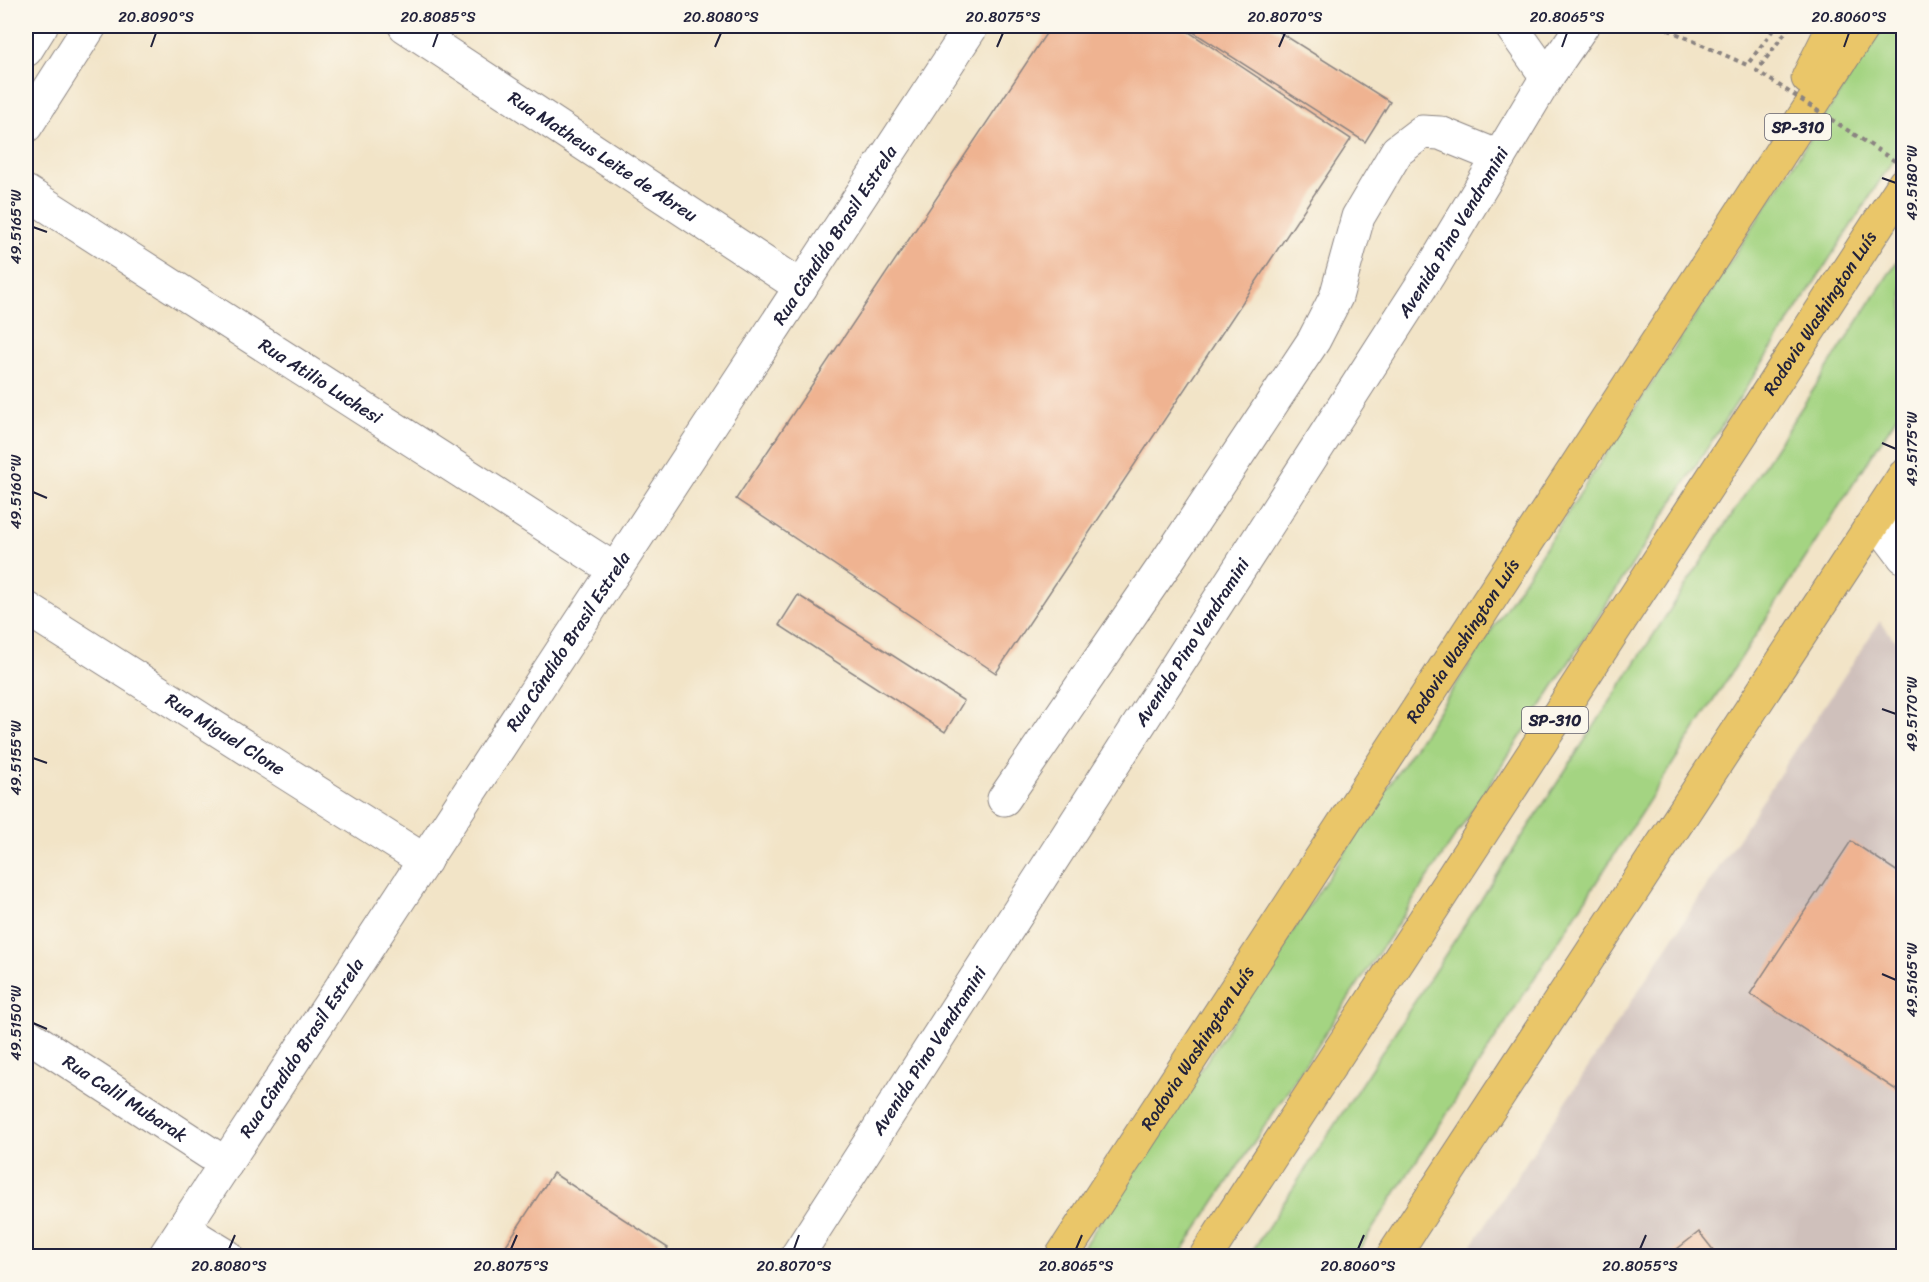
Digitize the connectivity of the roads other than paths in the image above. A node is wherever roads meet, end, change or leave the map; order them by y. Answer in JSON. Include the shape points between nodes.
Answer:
{"nodes":[{"id":1,"x":41,"y":26,"type":"edge"},
{"id":2,"x":90,"y":26,"type":"edge"},
{"id":3,"x":405,"y":26,"type":"edge"},
{"id":4,"x":972,"y":26,"type":"edge"},
{"id":5,"x":1511,"y":26,"type":"edge"},
{"id":6,"x":1582,"y":26,"type":"edge"},
{"id":7,"x":1834,"y":26,"type":"edge"},
{"id":8,"x":1863,"y":26,"type":"edge"},
{"id":9,"x":26,"y":50,"type":"edge"},
{"id":10,"x":1547,"y":76,"type":"junction"},
{"id":11,"x":26,"y":126,"type":"edge"},
{"id":12,"x":1499,"y":157,"type":"junction"},
{"id":13,"x":1904,"y":184,"type":"edge"},
{"id":14,"x":26,"y":192,"type":"edge"},
{"id":15,"x":1732,"y":229,"type":"junction"},
{"id":16,"x":801,"y":287,"type":"junction"},
{"id":17,"x":1904,"y":476,"type":"edge"},
{"id":18,"x":1876,"y":520,"type":"junction"},
{"id":19,"x":1904,"y":557,"type":"edge"},
{"id":20,"x":615,"y":570,"type":"junction"},
{"id":21,"x":26,"y":608,"type":"edge"},
{"id":22,"x":1004,"y":799,"type":"dead end"},
{"id":23,"x":425,"y":861,"type":"junction"},
{"id":24,"x":26,"y":1034,"type":"edge"},
{"id":25,"x":226,"y":1164,"type":"junction"},
{"id":26,"x":183,"y":1228,"type":"junction"},
{"id":27,"x":1400,"y":1253,"type":"edge"},
{"id":28,"x":165,"y":1257,"type":"edge"},
{"id":29,"x":227,"y":1257,"type":"edge"},
{"id":30,"x":797,"y":1257,"type":"edge"},
{"id":31,"x":1062,"y":1257,"type":"edge"},
{"id":32,"x":1206,"y":1257,"type":"edge"}],
"edges":[{"from":1,"to":9,"type":"street"},
{"from":2,"to":11,"type":"street"},
{"from":3,"to":16,"type":"street","name":"Rua Matheus Leite de Abreu"},
{"from":4,"to":16,"type":"street","name":"Rua Cândido Brasil Estrela"},
{"from":5,"to":10,"type":"street"},
{"from":6,"to":10,"type":"street","name":"Avenida Pino Vendramini"},
{"from":7,"to":15,"type":"main road"},
{"from":8,"to":15,"type":"main road","name":"Rodovia Washington Luís","number":"SP-310"},
{"from":10,"to":12,"type":"street","name":"Avenida Pino Vendramini"},
{"from":12,"to":22,"type":"street","via":[[1440,133],[1422,132],[1398,151],[1358,217],[1336,297],[1314,340]]},
{"from":12,"to":30,"type":"street","name":"Avenida Pino Vendramini","via":[[1429,274]]},
{"from":13,"to":32,"type":"main road","name":"Rodovia Washington Luís","number":"SP-310"},
{"from":14,"to":20,"type":"street","name":"Rua Atilio Luchesi"},
{"from":15,"to":31,"type":"main road","name":"Rodovia Washington Luís","number":"SP-310"},
{"from":16,"to":20,"type":"street","name":"Rua Cândido Brasil Estrela"},
{"from":17,"to":18,"type":"main road"},
{"from":18,"to":19,"type":"street"},
{"from":18,"to":27,"type":"main road"},
{"from":20,"to":23,"type":"street","name":"Rua Cândido Brasil Estrela"},
{"from":21,"to":23,"type":"street","name":"Rua Miguel Clone"},
{"from":23,"to":25,"type":"street","name":"Rua Cândido Brasil Estrela"},
{"from":24,"to":25,"type":"street","name":"Rua Calil Mubarak"},
{"from":25,"to":26,"type":"street","name":"Rua Cândido Brasil Estrela"},
{"from":26,"to":28,"type":"street","name":"Rua Cândido Brasil Estrela"},
{"from":26,"to":29,"type":"street"}]}
